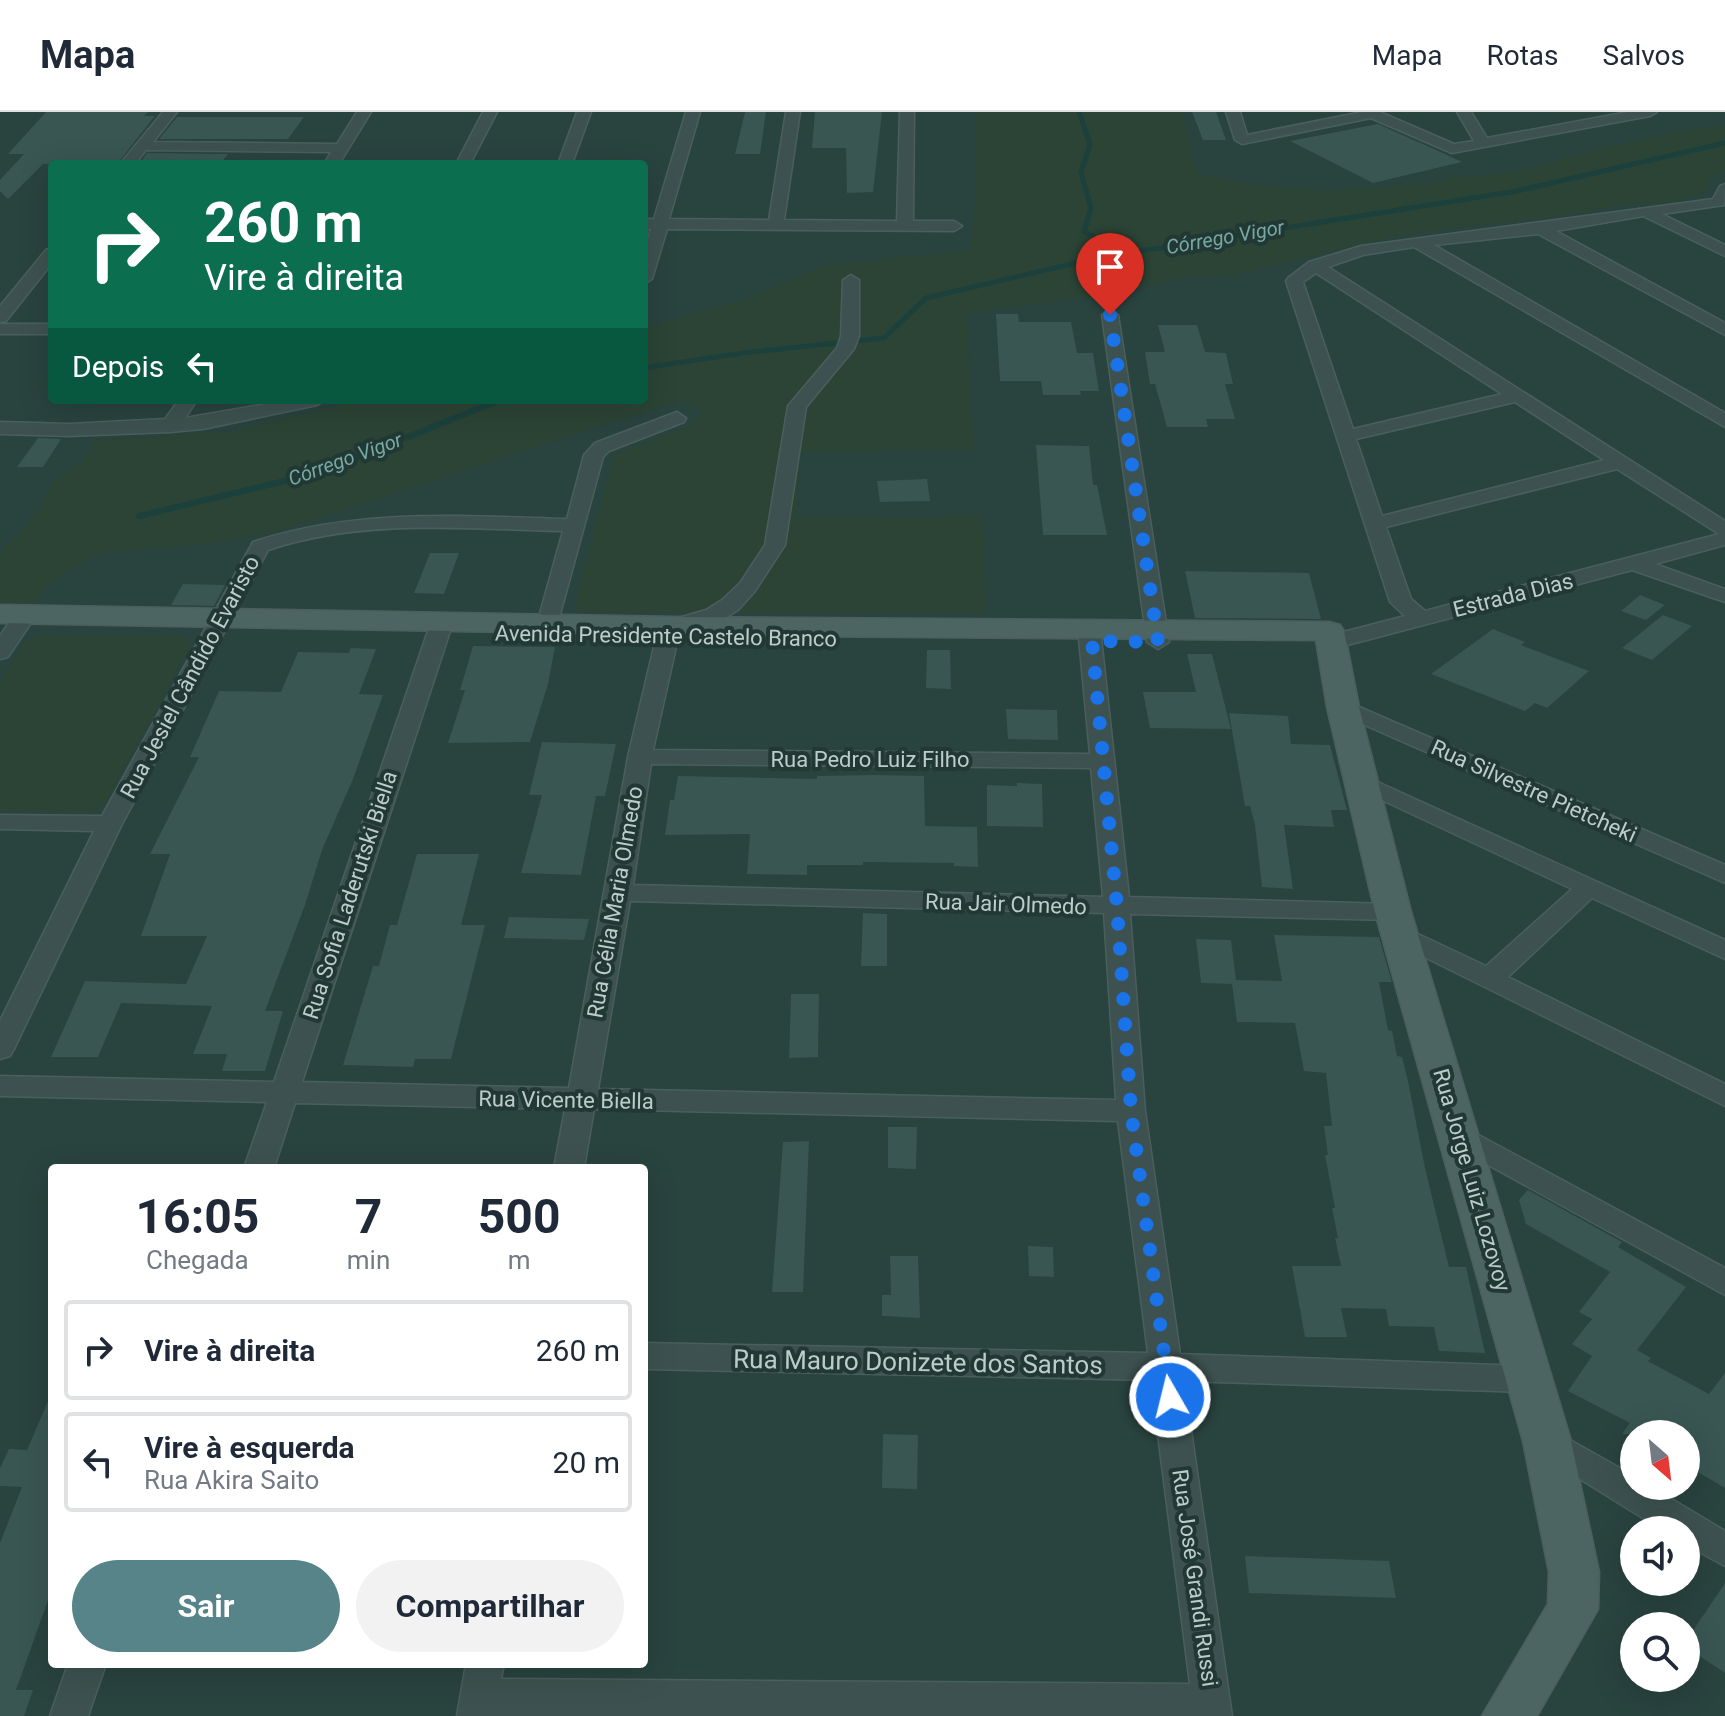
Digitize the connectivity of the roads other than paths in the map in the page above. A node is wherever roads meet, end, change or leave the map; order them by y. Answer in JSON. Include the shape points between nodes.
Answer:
{"nodes":[{"id":1,"x":170,"y":112,"type":"edge"},
{"id":2,"x":364,"y":112,"type":"edge"},
{"id":3,"x":490,"y":112,"type":"edge"},
{"id":4,"x":584,"y":112,"type":"edge"},
{"id":5,"x":693,"y":112,"type":"edge"},
{"id":6,"x":793,"y":112,"type":"edge"},
{"id":7,"x":907,"y":112,"type":"edge"},
{"id":8,"x":1233,"y":112,"type":"edge"},
{"id":9,"x":1464,"y":112,"type":"edge"},
{"id":10,"x":1650,"y":112,"type":"edge"},
{"id":11,"x":1350,"y":114,"type":"edge"},
{"id":12,"x":1580,"y":118,"type":"edge"},
{"id":13,"x":1483,"y":143,"type":"junction"},
{"id":14,"x":143,"y":146,"type":"junction"},
{"id":15,"x":340,"y":148,"type":"junction"},
{"id":16,"x":131,"y":160,"type":"edge"},
{"id":17,"x":334,"y":160,"type":"edge"},
{"id":18,"x":465,"y":160,"type":"edge"},
{"id":19,"x":566,"y":160,"type":"edge"},
{"id":20,"x":1725,"y":189,"type":"edge"},
{"id":21,"x":1645,"y":211,"type":"junction"},
{"id":22,"x":652,"y":224,"type":"edge"},
{"id":23,"x":776,"y":225,"type":"junction"},
{"id":24,"x":905,"y":226,"type":"junction"},
{"id":25,"x":954,"y":226,"type":"dead end"},
{"id":26,"x":1541,"y":229,"type":"junction"},
{"id":27,"x":1416,"y":241,"type":"junction"},
{"id":28,"x":1725,"y":251,"type":"edge"},
{"id":29,"x":648,"y":252,"type":"edge"},
{"id":30,"x":48,"y":258,"type":"edge"},
{"id":31,"x":1315,"y":265,"type":"junction"},
{"id":32,"x":851,"y":280,"type":"dead end"},
{"id":33,"x":1110,"y":315,"type":"dead end"},
{"id":34,"x":0,"y":317,"type":"edge"},
{"id":35,"x":0,"y":329,"type":"edge"},
{"id":36,"x":48,"y":329,"type":"edge"},
{"id":37,"x":1725,"y":330,"type":"edge"},
{"id":38,"x":1518,"y":396,"type":"junction"},
{"id":39,"x":185,"y":404,"type":"edge"},
{"id":40,"x":298,"y":404,"type":"edge"},
{"id":41,"x":677,"y":418,"type":"dead end"},
{"id":42,"x":1725,"y":421,"type":"edge"},
{"id":43,"x":170,"y":426,"type":"junction"},
{"id":44,"x":0,"y":428,"type":"edge"},
{"id":45,"x":1346,"y":436,"type":"junction"},
{"id":46,"x":1620,"y":462,"type":"junction"},
{"id":47,"x":1375,"y":524,"type":"junction"},
{"id":48,"x":575,"y":525,"type":"junction"},
{"id":49,"x":1725,"y":530,"type":"edge"},
{"id":50,"x":1725,"y":539,"type":"edge"},
{"id":51,"x":1636,"y":564,"type":"junction"},
{"id":52,"x":1725,"y":596,"type":"edge"},
{"id":53,"x":1421,"y":618,"type":"junction"},
{"id":54,"x":217,"y":623,"type":"junction"},
{"id":55,"x":548,"y":624,"type":"junction"},
{"id":56,"x":8,"y":627,"type":"edge"},
{"id":57,"x":439,"y":627,"type":"junction"},
{"id":58,"x":671,"y":632,"type":"junction"},
{"id":59,"x":1090,"y":635,"type":"junction"},
{"id":60,"x":1157,"y":635,"type":"junction"},
{"id":61,"x":1331,"y":636,"type":"junction"},
{"id":62,"x":1343,"y":707,"type":"junction"},
{"id":63,"x":640,"y":757,"type":"junction"},
{"id":64,"x":1101,"y":761,"type":"junction"},
{"id":65,"x":1360,"y":781,"type":"junction"},
{"id":66,"x":0,"y":822,"type":"edge"},
{"id":67,"x":110,"y":824,"type":"junction"},
{"id":68,"x":1725,"y":875,"type":"edge"},
{"id":69,"x":1588,"y":888,"type":"junction"},
{"id":70,"x":619,"y":893,"type":"junction"},
{"id":71,"x":1117,"y":907,"type":"junction"},
{"id":72,"x":1397,"y":924,"type":"junction"},
{"id":73,"x":1725,"y":950,"type":"edge"},
{"id":74,"x":1490,"y":978,"type":"junction"},
{"id":75,"x":0,"y":1049,"type":"edge"},
{"id":76,"x":0,"y":1086,"type":"edge"},
{"id":77,"x":285,"y":1093,"type":"junction"},
{"id":78,"x":1725,"y":1096,"type":"edge"},
{"id":79,"x":580,"y":1101,"type":"junction"},
{"id":80,"x":1131,"y":1111,"type":"junction"},
{"id":81,"x":1460,"y":1136,"type":"junction"},
{"id":82,"x":260,"y":1164,"type":"edge"},
{"id":83,"x":570,"y":1164,"type":"edge"},
{"id":84,"x":1725,"y":1283,"type":"edge"},
{"id":85,"x":648,"y":1356,"type":"edge"},
{"id":86,"x":1166,"y":1367,"type":"junction"},
{"id":87,"x":1528,"y":1379,"type":"junction"},
{"id":88,"x":1547,"y":1441,"type":"junction"},
{"id":89,"x":1725,"y":1550,"type":"edge"},
{"id":90,"x":86,"y":1668,"type":"edge"},
{"id":91,"x":480,"y":1692,"type":"edge"},
{"id":92,"x":1212,"y":1709,"type":"edge"},
{"id":93,"x":69,"y":1716,"type":"edge"},
{"id":94,"x":1508,"y":1716,"type":"edge"}],
"edges":[{"from":1,"to":14,"type":"street"},
{"from":2,"to":15,"type":"street"},
{"from":3,"to":18,"type":"street"},
{"from":4,"to":19,"type":"street"},
{"from":5,"to":22,"type":"street"},
{"from":6,"to":23,"type":"street"},
{"from":7,"to":24,"type":"street"},
{"from":8,"to":11,"type":"street","via":[[1242,140]]},
{"from":9,"to":13,"type":"street"},
{"from":10,"to":12,"type":"street"},
{"from":11,"to":13,"type":"street","via":[[1383,116],[1452,149]]},
{"from":12,"to":13,"type":"street"},
{"from":14,"to":15,"type":"street"},
{"from":14,"to":16,"type":"street"},
{"from":15,"to":17,"type":"street"},
{"from":20,"to":21,"type":"street","via":[[1719,202],[1689,210]]},
{"from":21,"to":26,"type":"street"},
{"from":21,"to":28,"type":"street"},
{"from":22,"to":23,"type":"street"},
{"from":22,"to":29,"type":"street"},
{"from":23,"to":24,"type":"street"},
{"from":24,"to":25,"type":"street"},
{"from":26,"to":27,"type":"street"},
{"from":26,"to":37,"type":"street"},
{"from":27,"to":31,"type":"street"},
{"from":27,"to":42,"type":"street"},
{"from":30,"to":34,"type":"street"},
{"from":31,"to":38,"type":"street"},
{"from":31,"to":45,"type":"street","via":[[1294,281]]},
{"from":32,"to":58,"type":"street","via":[[848,342],[797,406],[775,545],[730,605]]},
{"from":33,"to":60,"type":"street"},
{"from":35,"to":36,"type":"street"},
{"from":38,"to":45,"type":"street"},
{"from":38,"to":46,"type":"street"},
{"from":39,"to":43,"type":"street"},
{"from":40,"to":43,"type":"street"},
{"from":41,"to":48,"type":"street","via":[[602,447],[594,455]]},
{"from":43,"to":44,"type":"street"},
{"from":45,"to":47,"type":"street"},
{"from":46,"to":47,"type":"street"},
{"from":46,"to":49,"type":"street"},
{"from":47,"to":53,"type":"street","via":[[1401,602]]},
{"from":48,"to":54,"type":"street","name":"Rua Jesiel Cândido Evaristo","via":[[373,525],[285,537],[260,546]]},
{"from":48,"to":55,"type":"street"},
{"from":50,"to":51,"type":"street"},
{"from":51,"to":52,"type":"street"},
{"from":51,"to":53,"type":"street","name":"Estrada Dias"},
{"from":53,"to":61,"type":"street","name":"Estrada Dias"},
{"from":54,"to":56,"type":"street","name":"Avenida Presidente Castelo Branco"},
{"from":54,"to":57,"type":"street","name":"Avenida Presidente Castelo Branco"},
{"from":54,"to":67,"type":"street","name":"Rua Jesiel Cândido Evaristo"},
{"from":55,"to":57,"type":"street","name":"Avenida Presidente Castelo Branco"},
{"from":55,"to":58,"type":"street","name":"Avenida Presidente Castelo Branco"},
{"from":57,"to":58,"type":"street","name":"Avenida Presidente Castelo Branco"},
{"from":57,"to":77,"type":"street","name":"Rua Sofia Laderutski Biella"},
{"from":58,"to":59,"type":"street","name":"Avenida Presidente Castelo Branco"},
{"from":58,"to":63,"type":"street","name":"Rua Célia Maria Olmedo"},
{"from":59,"to":60,"type":"street","name":"Avenida Presidente Castelo Branco"},
{"from":59,"to":64,"type":"street","name":"Rua José Grandi Russi"},
{"from":60,"to":61,"type":"street","name":"Avenida Presidente Castelo Branco"},
{"from":61,"to":62,"type":"street","name":"Rua Jorge Luiz Lozovoy"},
{"from":62,"to":65,"type":"street","name":"Rua Jorge Luiz Lozovoy"},
{"from":62,"to":68,"type":"street","name":"Rua Silvestre Pietcheki"},
{"from":63,"to":64,"type":"street","name":"Rua Pedro Luiz Filho"},
{"from":63,"to":70,"type":"street","name":"Rua Célia Maria Olmedo"},
{"from":64,"to":71,"type":"street","name":"Rua José Grandi Russi"},
{"from":65,"to":69,"type":"street"},
{"from":65,"to":72,"type":"street","name":"Rua Jorge Luiz Lozovoy"},
{"from":66,"to":67,"type":"street"},
{"from":67,"to":75,"type":"street","name":"Rua Jesiel Cândido Evaristo"},
{"from":69,"to":73,"type":"street"},
{"from":69,"to":74,"type":"street"},
{"from":70,"to":71,"type":"street","name":"Rua Jair Olmedo"},
{"from":70,"to":79,"type":"street","name":"Rua Célia Maria Olmedo"},
{"from":71,"to":72,"type":"street","name":"Rua Jair Olmedo"},
{"from":71,"to":80,"type":"street","name":"Rua José Grandi Russi"},
{"from":72,"to":74,"type":"street"},
{"from":72,"to":81,"type":"street","name":"Rua Jorge Luiz Lozovoy"},
{"from":74,"to":78,"type":"street"},
{"from":76,"to":77,"type":"street","name":"Rua Vicente Biella"},
{"from":77,"to":79,"type":"street","name":"Rua Vicente Biella"},
{"from":77,"to":82,"type":"street","name":"Rua Sofia Laderutski Biella"},
{"from":79,"to":80,"type":"street","name":"Rua Vicente Biella"},
{"from":79,"to":83,"type":"street","name":"Rua Célia Maria Olmedo"},
{"from":80,"to":86,"type":"street","name":"Rua José Grandi Russi"},
{"from":81,"to":84,"type":"street"},
{"from":81,"to":87,"type":"street","name":"Rua Jorge Luiz Lozovoy"},
{"from":85,"to":86,"type":"street","name":"Rua Mauro Donizete dos Santos"},
{"from":86,"to":87,"type":"street","name":"Rua Mauro Donizete dos Santos"},
{"from":86,"to":92,"type":"street","name":"Rua José Grandi Russi"},
{"from":87,"to":88,"type":"street","name":"Rua Jorge Luiz Lozovoy"},
{"from":88,"to":89,"type":"street"},
{"from":88,"to":94,"type":"street","name":"Rua Jorge Luiz Lozovoy","via":[[1574,1572],[1573,1609]]},
{"from":90,"to":93,"type":"street"},
{"from":91,"to":92,"type":"street"}]}
